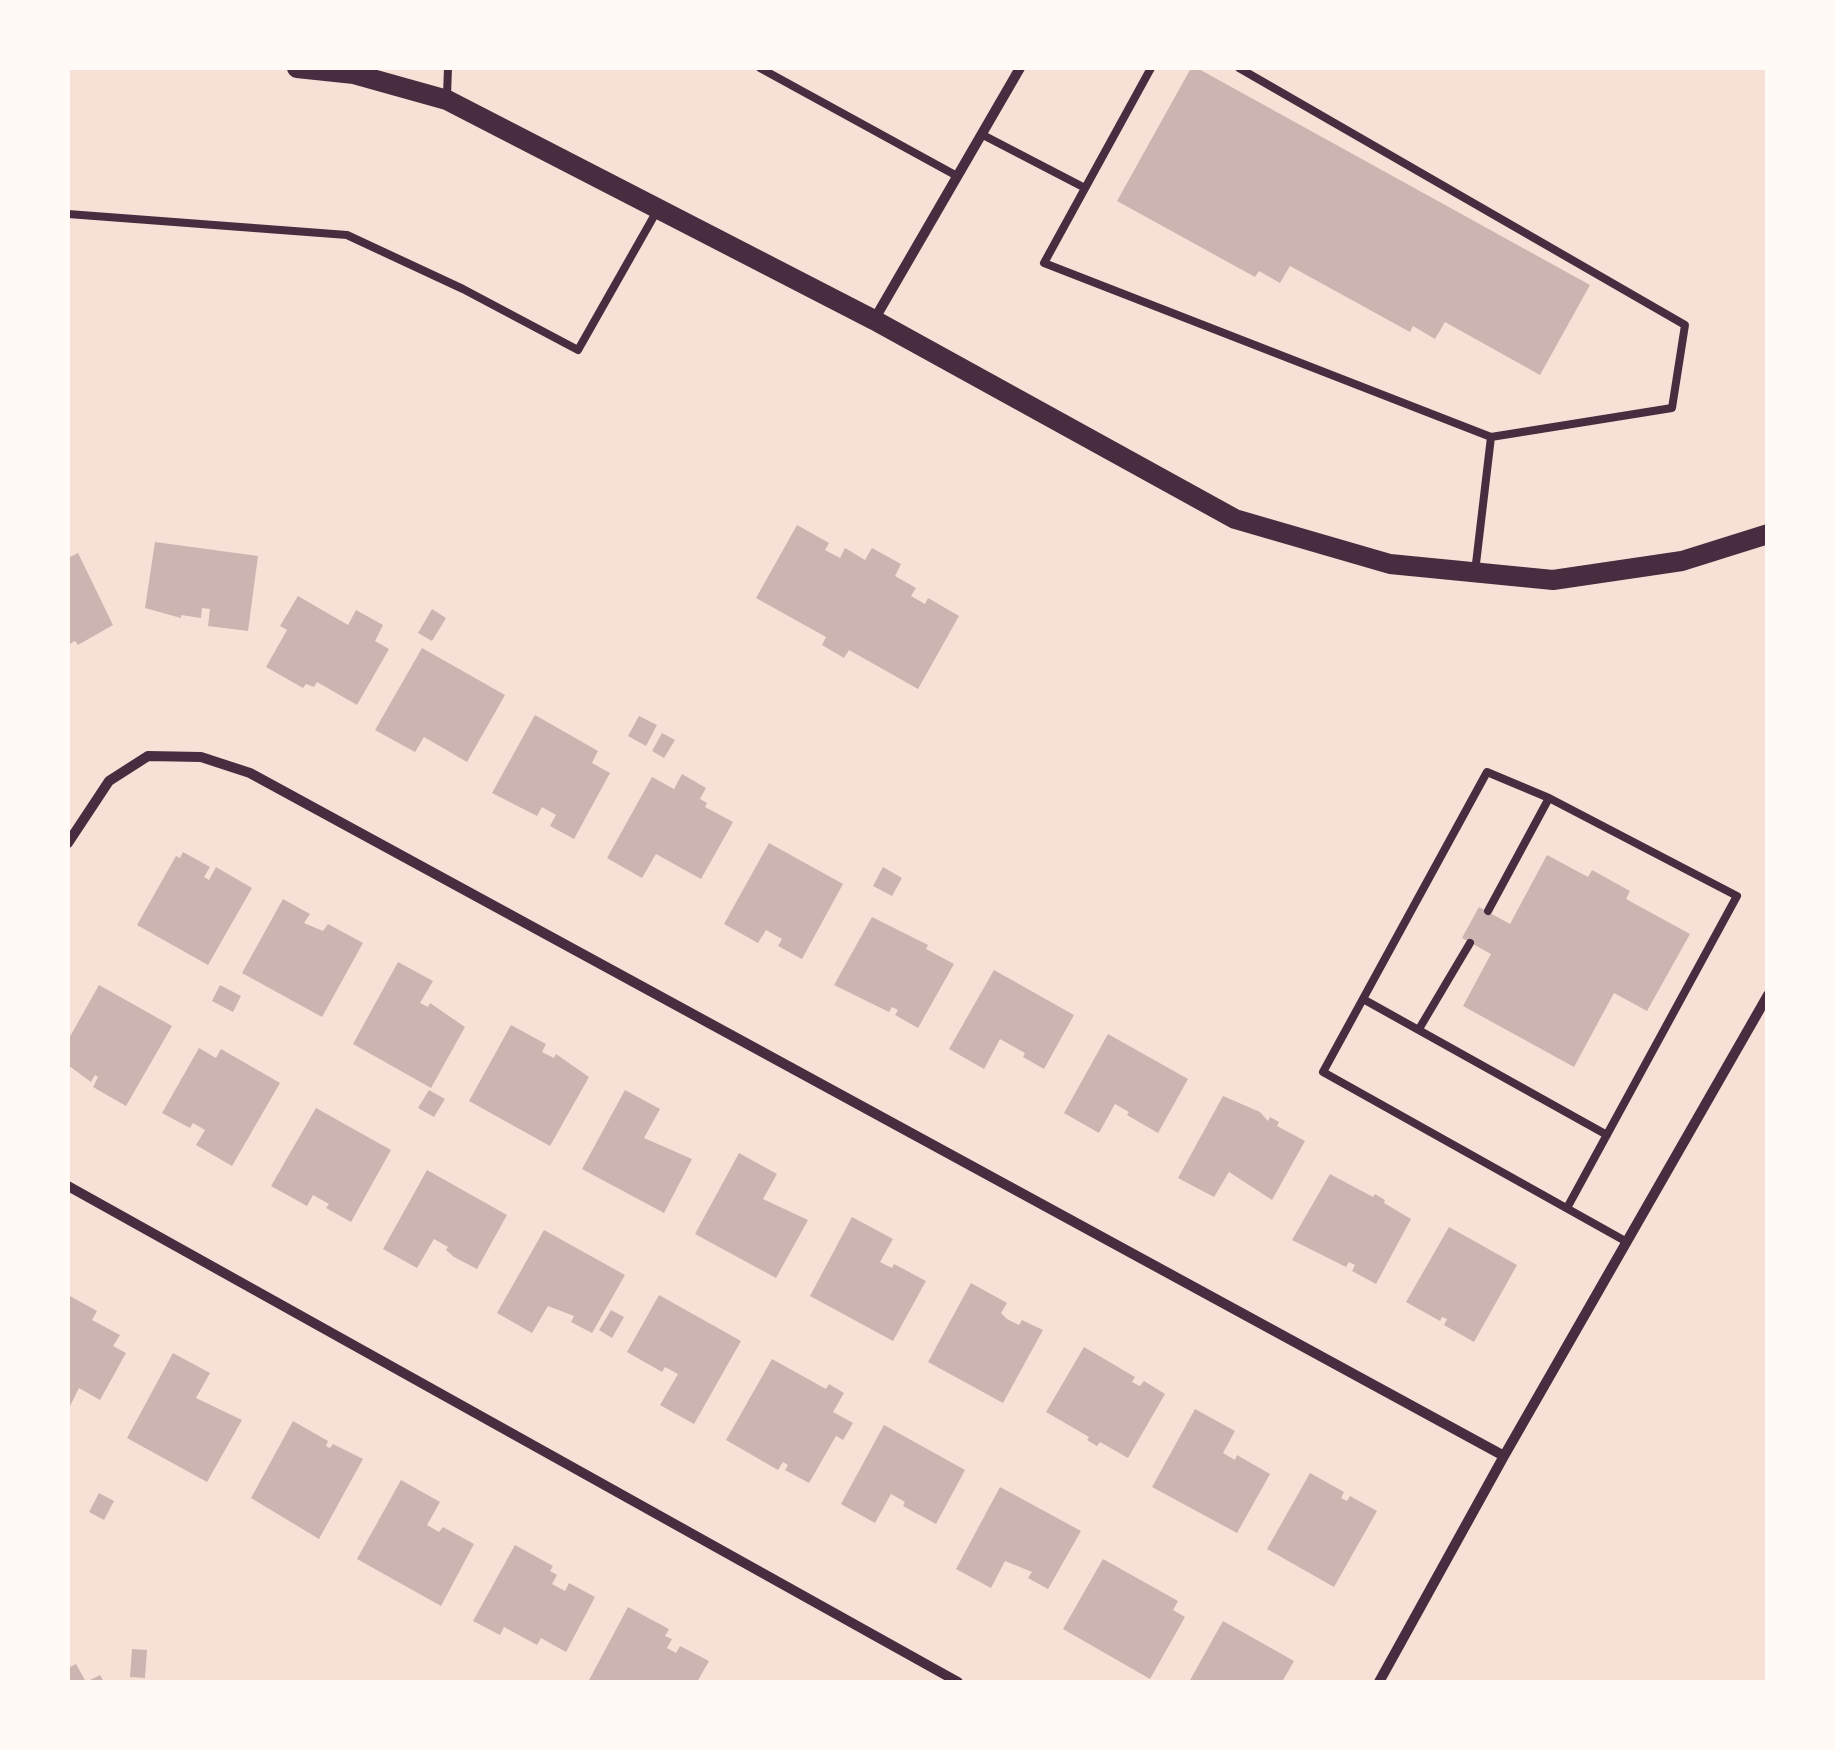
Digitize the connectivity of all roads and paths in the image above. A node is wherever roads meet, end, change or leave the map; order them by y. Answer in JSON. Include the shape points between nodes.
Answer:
{"nodes":[{"id":1,"x":297,"y":68,"type":"edge"},
{"id":2,"x":448,"y":68,"type":"edge"},
{"id":3,"x":760,"y":68,"type":"edge"},
{"id":4,"x":1020,"y":68,"type":"edge"},
{"id":5,"x":1152,"y":68,"type":"edge"},
{"id":6,"x":1239,"y":68,"type":"edge"},
{"id":7,"x":447,"y":100,"type":"junction"},
{"id":8,"x":981,"y":134,"type":"junction"},
{"id":9,"x":957,"y":176,"type":"junction"},
{"id":10,"x":1085,"y":188,"type":"junction"},
{"id":11,"x":658,"y":208,"type":"junction"},
{"id":12,"x":68,"y":214,"type":"edge"},
{"id":13,"x":874,"y":320,"type":"junction"},
{"id":14,"x":1491,"y":437,"type":"junction"},
{"id":15,"x":1768,"y":534,"type":"edge"},
{"id":16,"x":1474,"y":572,"type":"junction"},
{"id":17,"x":1550,"y":798,"type":"junction"},
{"id":18,"x":68,"y":843,"type":"edge"},
{"id":19,"x":1488,"y":912,"type":"dead end"},
{"id":20,"x":1470,"y":943,"type":"dead end"},
{"id":21,"x":1768,"y":995,"type":"edge"},
{"id":22,"x":1363,"y":999,"type":"junction"},
{"id":23,"x":1420,"y":1029,"type":"junction"},
{"id":24,"x":1607,"y":1135,"type":"junction"},
{"id":25,"x":68,"y":1186,"type":"edge"},
{"id":26,"x":1567,"y":1208,"type":"junction"},
{"id":27,"x":1627,"y":1242,"type":"junction"},
{"id":28,"x":1504,"y":1456,"type":"junction"},
{"id":29,"x":958,"y":1682,"type":"edge"},
{"id":30,"x":1379,"y":1682,"type":"edge"}],
"edges":[{"from":1,"to":7,"type":"main road","via":[[354,74]]},
{"from":2,"to":7,"type":"lane"},
{"from":3,"to":9,"type":"lane"},
{"from":4,"to":8,"type":"street"},
{"from":5,"to":10,"type":"lane"},
{"from":6,"to":14,"type":"lane","via":[[1685,325],[1672,408]]},
{"from":7,"to":11,"type":"main road"},
{"from":8,"to":9,"type":"street"},
{"from":8,"to":10,"type":"lane"},
{"from":9,"to":13,"type":"street"},
{"from":10,"to":14,"type":"lane","via":[[1044,263]]},
{"from":11,"to":12,"type":"lane","via":[[578,350],[347,235]]},
{"from":11,"to":13,"type":"main road"},
{"from":13,"to":16,"type":"main road","via":[[1235,519],[1390,564]]},
{"from":14,"to":16,"type":"lane"},
{"from":15,"to":16,"type":"main road","via":[[1682,561],[1553,580]]},
{"from":17,"to":19,"type":"lane"},
{"from":17,"to":22,"type":"lane","via":[[1487,772]]},
{"from":17,"to":24,"type":"lane","via":[[1736,896]]},
{"from":18,"to":28,"type":"street","via":[[109,781],[148,756],[201,757],[250,772]]},
{"from":20,"to":23,"type":"lane"},
{"from":21,"to":27,"type":"street"},
{"from":22,"to":23,"type":"lane"},
{"from":22,"to":26,"type":"lane","via":[[1323,1072]]},
{"from":23,"to":24,"type":"lane"},
{"from":24,"to":26,"type":"lane"},
{"from":25,"to":29,"type":"street"},
{"from":26,"to":27,"type":"lane"},
{"from":27,"to":28,"type":"street"},
{"from":28,"to":30,"type":"street"}]}
